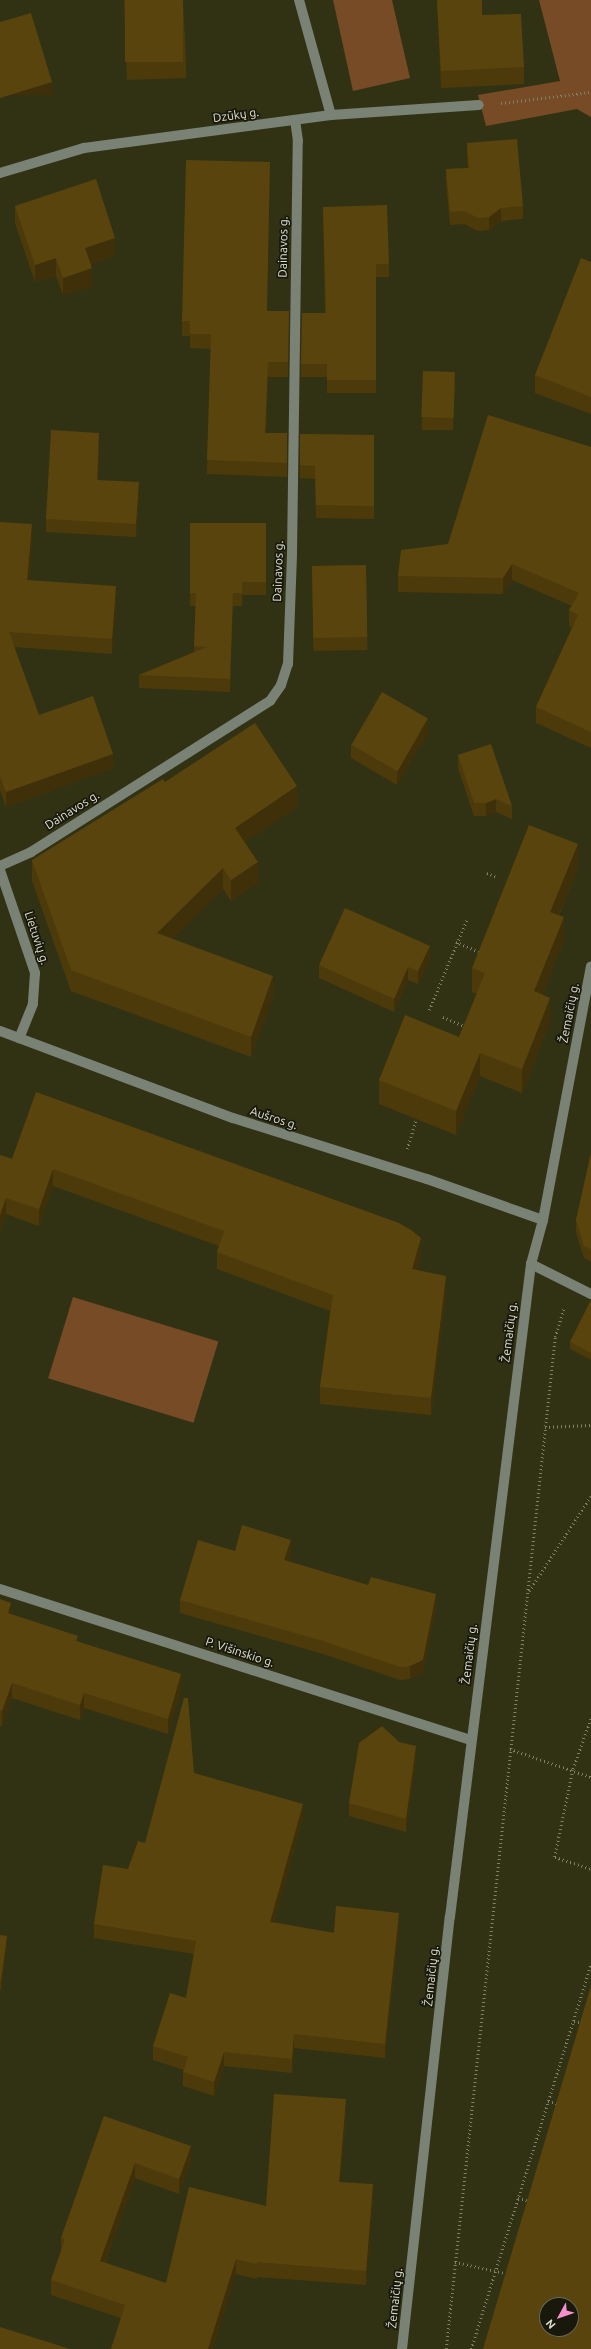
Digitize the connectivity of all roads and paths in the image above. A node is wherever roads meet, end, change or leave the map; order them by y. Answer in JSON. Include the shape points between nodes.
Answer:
{"nodes":[{"id":1,"x":299,"y":0,"type":"edge"},
{"id":2,"x":591,"y":92,"type":"edge"},
{"id":3,"x":479,"y":105,"type":"joint"},
{"id":4,"x":331,"y":115,"type":"junction"},
{"id":5,"x":295,"y":120,"type":"junction"},
{"id":6,"x":0,"y":174,"type":"edge"},
{"id":7,"x":0,"y":866,"type":"edge"},
{"id":8,"x":0,"y":870,"type":"edge"},
{"id":9,"x":487,"y":873,"type":"dead end"},
{"id":10,"x":497,"y":877,"type":"dead end"},
{"id":11,"x":467,"y":919,"type":"dead end"},
{"id":12,"x":456,"y":942,"type":"junction"},
{"id":13,"x":487,"y":956,"type":"edge"},
{"id":14,"x":591,"y":966,"type":"edge"},
{"id":15,"x":429,"y":1010,"type":"dead end"},
{"id":16,"x":443,"y":1016,"type":"dead end"},
{"id":17,"x":472,"y":1030,"type":"edge"},
{"id":18,"x":0,"y":1031,"type":"edge"},
{"id":19,"x":19,"y":1038,"type":"junction"},
{"id":20,"x":416,"y":1119,"type":"edge"},
{"id":21,"x":400,"y":1171,"type":"junction"},
{"id":22,"x":544,"y":1220,"type":"junction"},
{"id":23,"x":532,"y":1264,"type":"junction"},
{"id":24,"x":571,"y":1284,"type":"junction"},
{"id":25,"x":591,"y":1294,"type":"edge"},
{"id":26,"x":591,"y":1425,"type":"edge"},
{"id":27,"x":545,"y":1427,"type":"junction"},
{"id":28,"x":591,"y":1496,"type":"edge"},
{"id":29,"x":0,"y":1589,"type":"edge"},
{"id":30,"x":528,"y":1593,"type":"junction"},
{"id":31,"x":591,"y":1719,"type":"edge"},
{"id":32,"x":471,"y":1740,"type":"junction"},
{"id":33,"x":510,"y":1749,"type":"junction"},
{"id":34,"x":573,"y":1770,"type":"junction"},
{"id":35,"x":591,"y":1776,"type":"edge"},
{"id":36,"x":591,"y":1869,"type":"edge"},
{"id":37,"x":591,"y":1965,"type":"edge"},
{"id":38,"x":574,"y":2021,"type":"junction"},
{"id":39,"x":586,"y":2024,"type":"edge"},
{"id":40,"x":548,"y":2101,"type":"junction"},
{"id":41,"x":561,"y":2105,"type":"edge"},
{"id":42,"x":518,"y":2198,"type":"junction"},
{"id":43,"x":533,"y":2202,"type":"edge"},
{"id":44,"x":455,"y":2262,"type":"junction"},
{"id":45,"x":495,"y":2271,"type":"junction"},
{"id":46,"x":511,"y":2275,"type":"edge"},
{"id":47,"x":402,"y":2349,"type":"edge"},
{"id":48,"x":446,"y":2349,"type":"edge"},
{"id":49,"x":471,"y":2349,"type":"edge"}],
"edges":[{"from":1,"to":4,"type":"street"},
{"from":2,"to":3,"type":"path"},
{"from":3,"to":4,"type":"street","name":"Dzūkų g."},
{"from":4,"to":5,"type":"street","name":"Dzūkų g."},
{"from":5,"to":6,"type":"street","name":"Dzūkų g.","via":[[84,148]]},
{"from":5,"to":7,"type":"street","name":"Dainavos g.","via":[[298,141],[292,554],[288,664],[281,685],[270,701],[31,852]]},
{"from":8,"to":19,"type":"street","name":"Lietuvių g.","via":[[35,972],[33,1004]]},
{"from":9,"to":10,"type":"path"},
{"from":11,"to":12,"type":"path"},
{"from":12,"to":13,"type":"path"},
{"from":12,"to":15,"type":"path"},
{"from":14,"to":22,"type":"street","name":"Žemaičių g."},
{"from":16,"to":17,"type":"path"},
{"from":18,"to":19,"type":"street","name":"Aušros g."},
{"from":19,"to":21,"type":"street","name":"Aušros g.","via":[[233,1118]]},
{"from":20,"to":21,"type":"path"},
{"from":21,"to":22,"type":"street","name":"Aušros g."},
{"from":22,"to":23,"type":"street","name":"Žemaičių g."},
{"from":23,"to":24,"type":"street"},
{"from":23,"to":32,"type":"street","name":"Žemaičių g."},
{"from":24,"to":25,"type":"street"},
{"from":24,"to":27,"type":"path","via":[[555,1337]]},
{"from":26,"to":27,"type":"path"},
{"from":27,"to":30,"type":"path"},
{"from":28,"to":30,"type":"path"},
{"from":29,"to":32,"type":"street","name":"P. Višinskio g."},
{"from":30,"to":33,"type":"path"},
{"from":31,"to":34,"type":"path"},
{"from":32,"to":47,"type":"street","name":"Žemaičių g."},
{"from":33,"to":34,"type":"path"},
{"from":33,"to":44,"type":"path"},
{"from":34,"to":35,"type":"path"},
{"from":34,"to":36,"type":"path","via":[[555,1857]]},
{"from":37,"to":38,"type":"path"},
{"from":38,"to":39,"type":"path"},
{"from":38,"to":40,"type":"path"},
{"from":40,"to":41,"type":"path"},
{"from":40,"to":42,"type":"path"},
{"from":42,"to":43,"type":"path"},
{"from":42,"to":45,"type":"path"},
{"from":44,"to":45,"type":"path"},
{"from":44,"to":48,"type":"path"},
{"from":45,"to":46,"type":"path"},
{"from":45,"to":49,"type":"path"}]}
